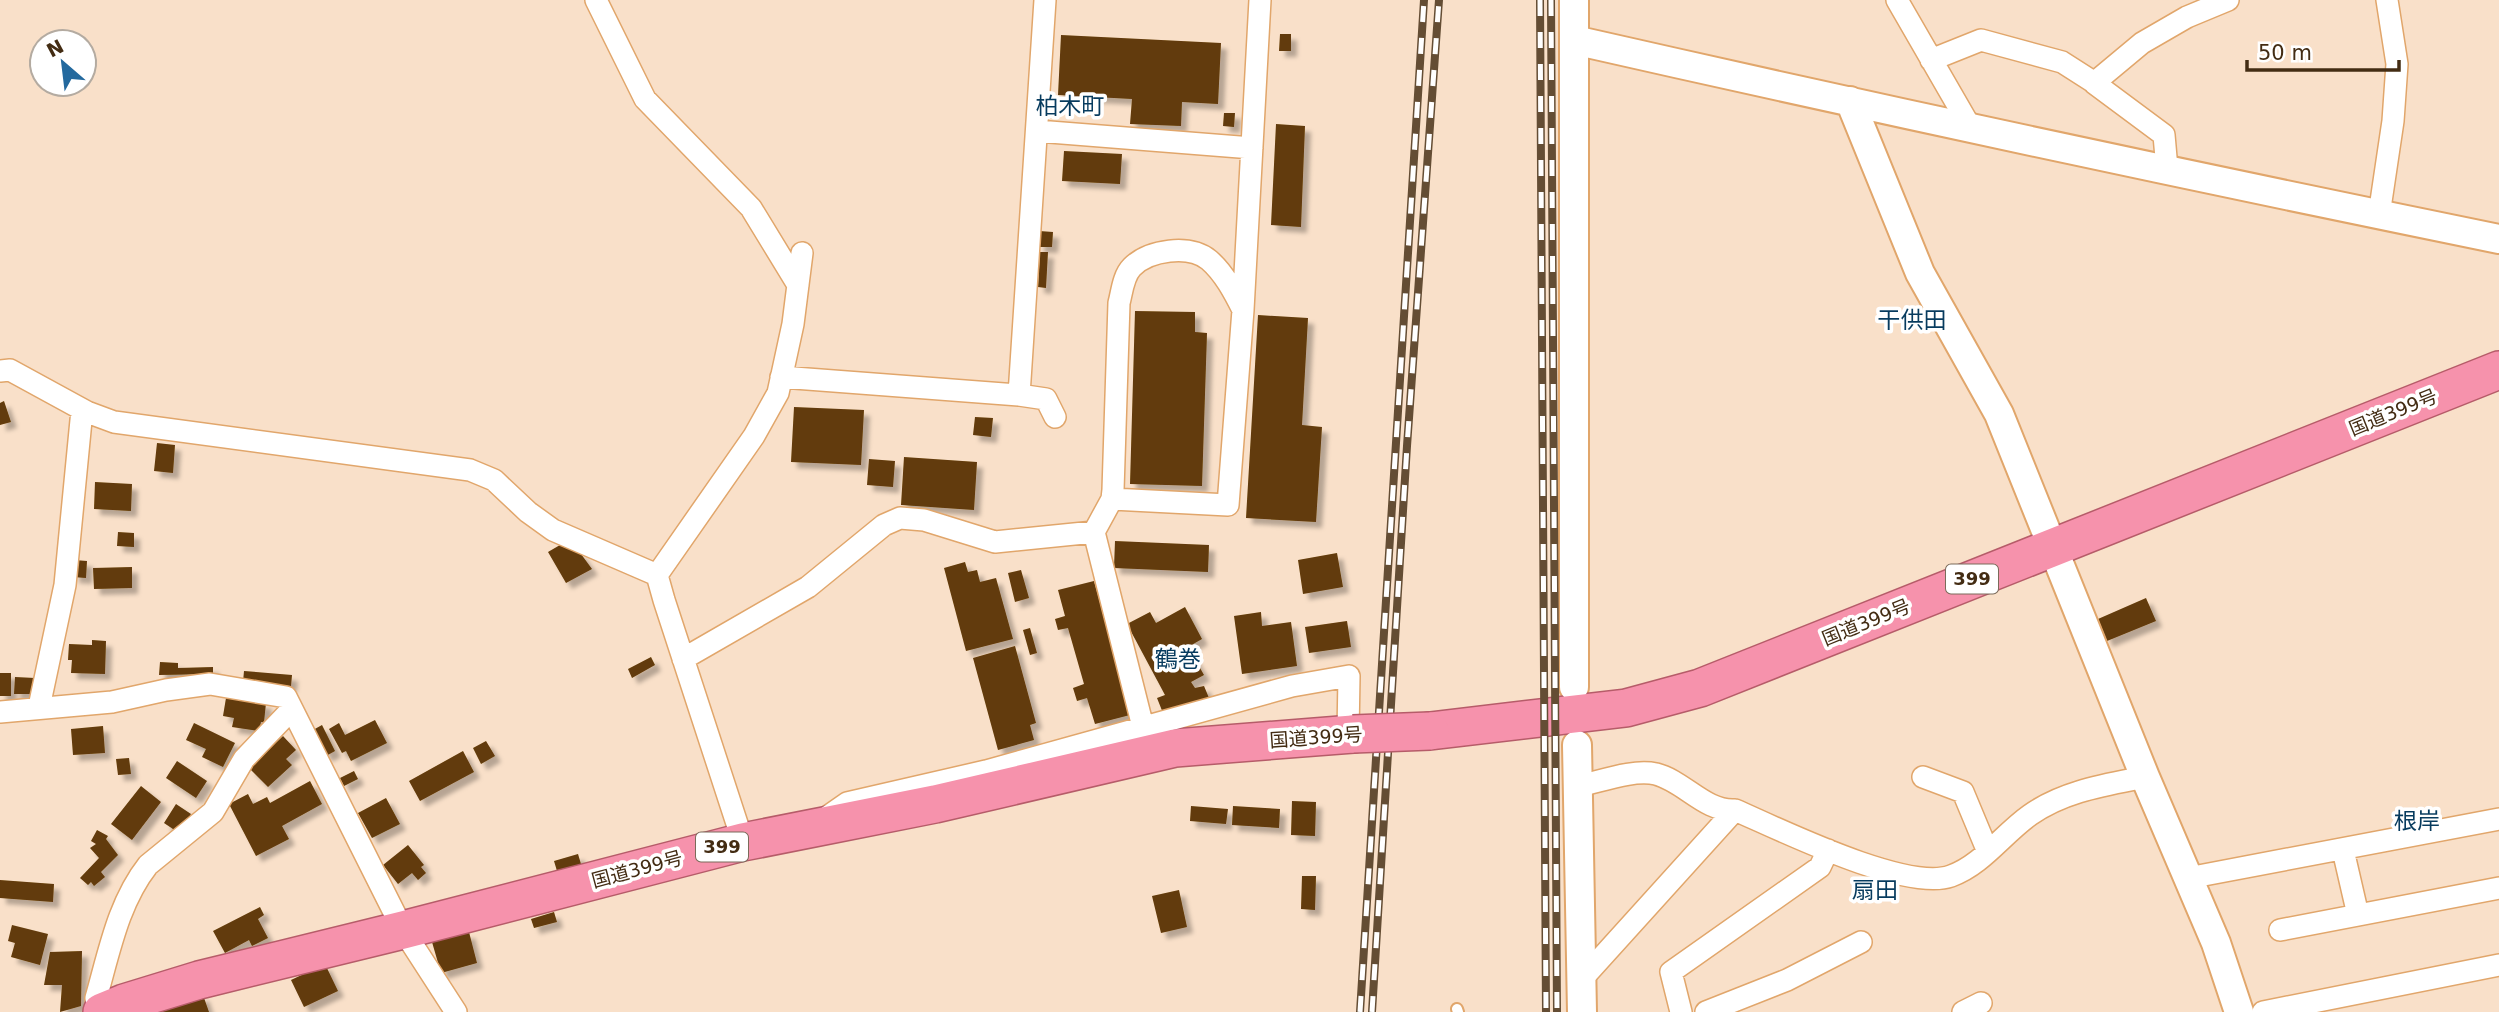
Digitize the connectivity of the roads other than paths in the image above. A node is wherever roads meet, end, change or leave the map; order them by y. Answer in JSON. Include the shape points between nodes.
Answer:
{"nodes":[{"id":1,"x":596,"y":0,"type":"edge"},
{"id":2,"x":1045,"y":0,"type":"edge"},
{"id":3,"x":1260,"y":0,"type":"edge"},
{"id":4,"x":1574,"y":0,"type":"edge"},
{"id":5,"x":1897,"y":0,"type":"edge"},
{"id":6,"x":2228,"y":0,"type":"edge"},
{"id":7,"x":2387,"y":0,"type":"edge"},
{"id":8,"x":1574,"y":40,"type":"junction"},
{"id":9,"x":1931,"y":60,"type":"junction"},
{"id":10,"x":2098,"y":85,"type":"junction"},
{"id":11,"x":1850,"y":101,"type":"junction"},
{"id":12,"x":1972,"y":130,"type":"junction"},
{"id":13,"x":1037,"y":131,"type":"junction"},
{"id":14,"x":1252,"y":148,"type":"junction"},
{"id":15,"x":2167,"y":169,"type":"junction"},
{"id":16,"x":2379,"y":215,"type":"junction"},
{"id":17,"x":2499,"y":239,"type":"edge"},
{"id":18,"x":802,"y":253,"type":"dead end"},
{"id":19,"x":798,"y":285,"type":"junction"},
{"id":20,"x":1243,"y":310,"type":"junction"},
{"id":21,"x":2499,"y":370,"type":"edge"},
{"id":22,"x":0,"y":371,"type":"edge"},
{"id":23,"x":781,"y":377,"type":"junction"},
{"id":24,"x":1019,"y":395,"type":"junction"},
{"id":25,"x":82,"y":410,"type":"junction"},
{"id":26,"x":1055,"y":417,"type":"dead end"},
{"id":27,"x":1112,"y":499,"type":"junction"},
{"id":28,"x":1094,"y":532,"type":"junction"},
{"id":29,"x":2051,"y":547,"type":"junction"},
{"id":30,"x":657,"y":575,"type":"junction"},
{"id":31,"x":683,"y":659,"type":"junction"},
{"id":32,"x":1574,"y":687,"type":"dead end"},
{"id":33,"x":39,"y":708,"type":"junction"},
{"id":34,"x":292,"y":709,"type":"junction"},
{"id":35,"x":0,"y":712,"type":"edge"},
{"id":36,"x":1143,"y":727,"type":"junction"},
{"id":37,"x":1350,"y":734,"type":"junction"},
{"id":38,"x":1577,"y":745,"type":"dead end"},
{"id":39,"x":2145,"y":776,"type":"junction"},
{"id":40,"x":1923,"y":777,"type":"dead end"},
{"id":41,"x":1579,"y":786,"type":"junction"},
{"id":42,"x":1735,"y":810,"type":"junction"},
{"id":43,"x":2499,"y":819,"type":"edge"},
{"id":44,"x":811,"y":828,"type":"junction"},
{"id":45,"x":743,"y":842,"type":"junction"},
{"id":46,"x":1828,"y":850,"type":"junction"},
{"id":47,"x":2343,"y":850,"type":"junction"},
{"id":48,"x":1988,"y":852,"type":"junction"},
{"id":49,"x":2188,"y":878,"type":"junction"},
{"id":50,"x":2499,"y":888,"type":"edge"},
{"id":51,"x":2358,"y":915,"type":"junction"},
{"id":52,"x":403,"y":930,"type":"junction"},
{"id":53,"x":2280,"y":930,"type":"dead end"},
{"id":54,"x":1861,"y":942,"type":"dead end"},
{"id":55,"x":2499,"y":965,"type":"edge"},
{"id":56,"x":1583,"y":978,"type":"junction"},
{"id":57,"x":100,"y":1012,"type":"edge"},
{"id":58,"x":456,"y":1012,"type":"edge"},
{"id":59,"x":1583,"y":1012,"type":"edge"},
{"id":60,"x":1681,"y":1012,"type":"edge"},
{"id":61,"x":1706,"y":1012,"type":"edge"},
{"id":62,"x":2239,"y":1012,"type":"edge"},
{"id":63,"x":2263,"y":1012,"type":"edge"}],
"edges":[{"from":1,"to":19,"type":"street","via":[[645,99],[751,208]]},
{"from":2,"to":13,"type":"street"},
{"from":3,"to":14,"type":"street"},
{"from":4,"to":8,"type":"street"},
{"from":5,"to":9,"type":"street"},
{"from":6,"to":10,"type":"street","via":[[2142,43],[2094,83]]},
{"from":7,"to":16,"type":"street","via":[[2397,64]]},
{"from":8,"to":11,"type":"street"},
{"from":8,"to":32,"type":"street"},
{"from":9,"to":10,"type":"street","via":[[1981,40],[2062,62]]},
{"from":9,"to":12,"type":"street"},
{"from":10,"to":15,"type":"street","via":[[2164,135]]},
{"from":11,"to":12,"type":"street"},
{"from":11,"to":29,"type":"street","via":[[1920,273],[1999,414]]},
{"from":12,"to":15,"type":"street"},
{"from":13,"to":14,"type":"street"},
{"from":13,"to":24,"type":"street"},
{"from":14,"to":20,"type":"street"},
{"from":15,"to":16,"type":"street"},
{"from":16,"to":17,"type":"street"},
{"from":18,"to":19,"type":"street"},
{"from":19,"to":23,"type":"street"},
{"from":20,"to":27,"type":"street","via":[[1228,505]]},
{"from":20,"to":27,"type":"street","via":[[1222,274],[1199,254],[1184,250],[1158,254],[1131,268],[1119,303]]},
{"from":21,"to":29,"type":"highway","name":"国道399号","number":"399"},
{"from":22,"to":25,"type":"street","via":[[10,370]]},
{"from":23,"to":24,"type":"street"},
{"from":23,"to":30,"type":"street","via":[[778,393],[754,436]]},
{"from":24,"to":26,"type":"street","via":[[1046,400]]},
{"from":25,"to":30,"type":"street","via":[[114,422],[470,470],[494,480],[553,530]]},
{"from":25,"to":33,"type":"street","via":[[65,585]]},
{"from":27,"to":28,"type":"street"},
{"from":28,"to":31,"type":"street","via":[[995,542],[924,520],[900,518],[808,587]]},
{"from":28,"to":36,"type":"street"},
{"from":29,"to":37,"type":"highway","name":"国道399号","number":"399","bridge":true,"via":[[1700,688],[1626,708],[1430,731]]},
{"from":29,"to":39,"type":"street"},
{"from":30,"to":31,"type":"street"},
{"from":31,"to":45,"type":"street"},
{"from":33,"to":34,"type":"street","via":[[112,702],[210,684],[286,697]]},
{"from":33,"to":35,"type":"street"},
{"from":34,"to":52,"type":"street"},
{"from":34,"to":57,"type":"street","via":[[244,759],[213,812],[142,872],[123,906],[96,998]]},
{"from":36,"to":37,"type":"street","via":[[1292,686],[1349,676]]},
{"from":36,"to":44,"type":"street","via":[[986,771],[847,803]]},
{"from":37,"to":44,"type":"highway","name":"国道399号","number":"399","via":[[1175,748]]},
{"from":38,"to":41,"type":"street"},
{"from":39,"to":48,"type":"street","via":[[2056,800]]},
{"from":39,"to":49,"type":"street"},
{"from":40,"to":48,"type":"street","via":[[1963,792]]},
{"from":41,"to":42,"type":"street","via":[[1632,775],[1659,775],[1722,811]]},
{"from":41,"to":56,"type":"street"},
{"from":42,"to":46,"type":"street"},
{"from":42,"to":56,"type":"street"},
{"from":43,"to":47,"type":"street"},
{"from":44,"to":45,"type":"highway","name":"国道399号","number":"399"},
{"from":45,"to":52,"type":"highway","name":"国道399号","number":"399"},
{"from":46,"to":48,"type":"street","via":[[1906,877],[1931,880],[1965,870]]},
{"from":46,"to":60,"type":"street","via":[[1820,867],[1671,972]]},
{"from":47,"to":49,"type":"street"},
{"from":47,"to":51,"type":"street"},
{"from":49,"to":62,"type":"street"},
{"from":50,"to":51,"type":"street"},
{"from":51,"to":53,"type":"street"},
{"from":52,"to":57,"type":"highway","name":"国道399号","number":"399","via":[[199,980]]},
{"from":52,"to":58,"type":"street"},
{"from":54,"to":61,"type":"street","via":[[1787,980]]},
{"from":55,"to":63,"type":"street"},
{"from":56,"to":59,"type":"street"}]}
